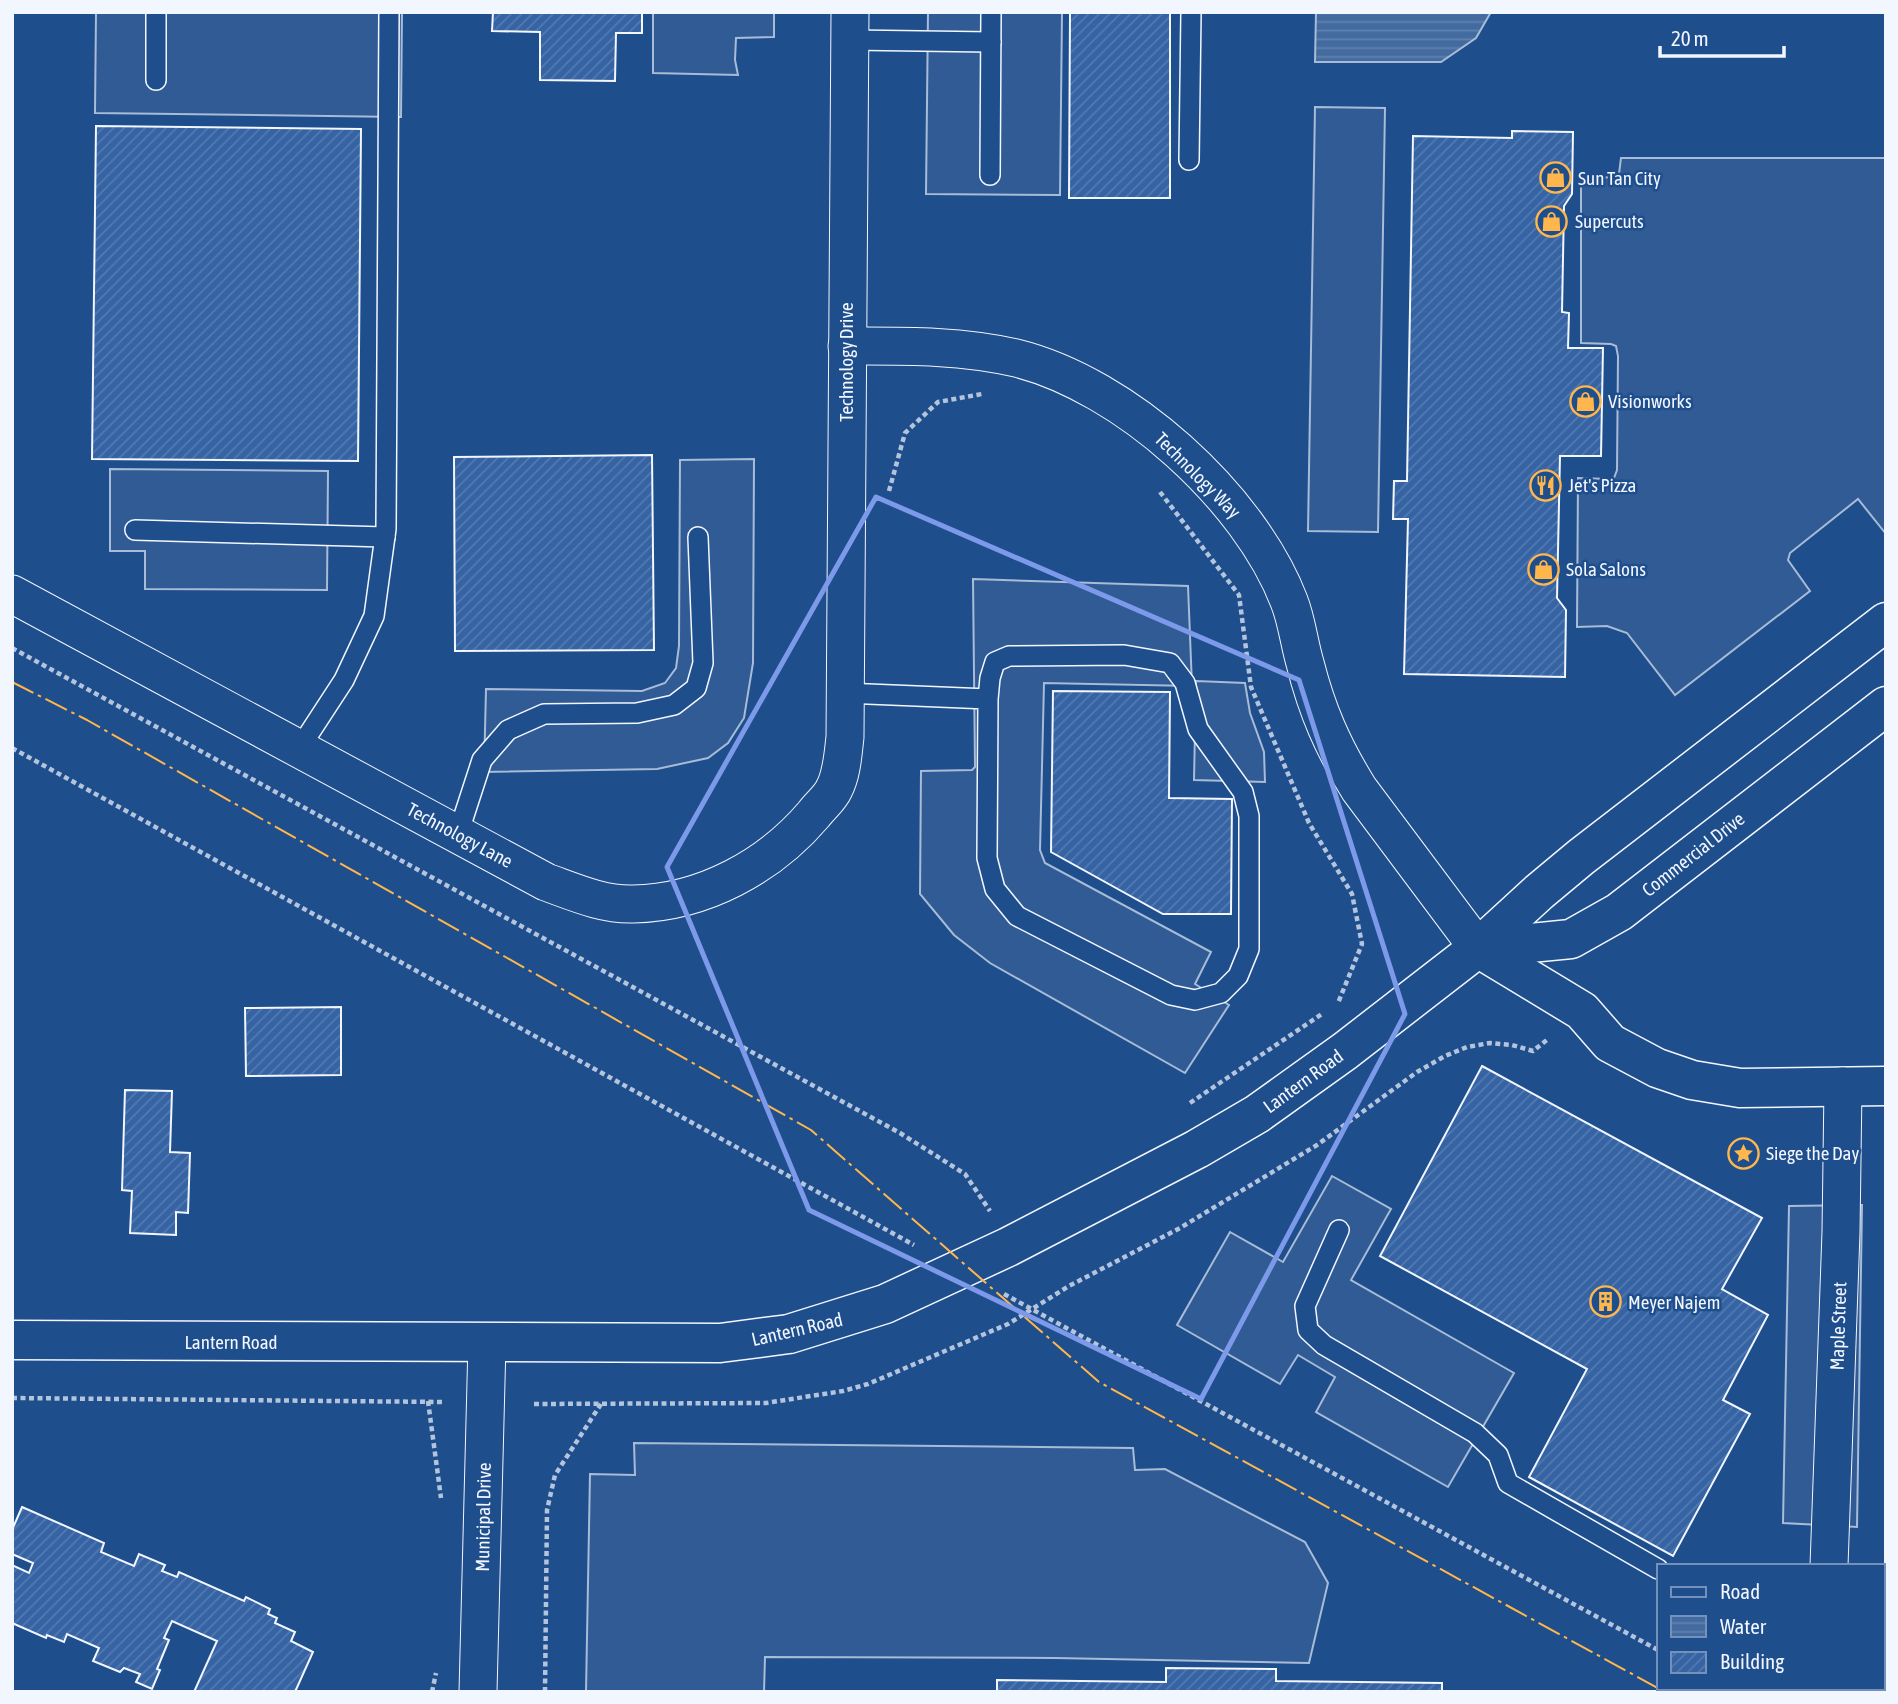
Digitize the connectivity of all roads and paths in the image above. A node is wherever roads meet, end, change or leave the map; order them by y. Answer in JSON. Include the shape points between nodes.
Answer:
{"nodes":[{"id":1,"x":156,"y":12,"type":"edge"},
{"id":2,"x":389,"y":12,"type":"edge"},
{"id":3,"x":991,"y":12,"type":"edge"},
{"id":4,"x":1191,"y":12,"type":"edge"},
{"id":5,"x":850,"y":26,"type":"edge"},
{"id":6,"x":991,"y":42,"type":"junction"},
{"id":7,"x":156,"y":80,"type":"dead end"},
{"id":8,"x":1189,"y":160,"type":"dead end"},
{"id":9,"x":990,"y":175,"type":"dead end"},
{"id":10,"x":846,"y":345,"type":"junction"},
{"id":11,"x":984,"y":394,"type":"dead end"},
{"id":12,"x":890,"y":491,"type":"dead end"},
{"id":13,"x":1158,"y":491,"type":"dead end"},
{"id":14,"x":135,"y":530,"type":"dead end"},
{"id":15,"x":385,"y":537,"type":"junction"},
{"id":16,"x":698,"y":537,"type":"dead end"},
{"id":17,"x":12,"y":594,"type":"edge"},
{"id":18,"x":1886,"y":622,"type":"edge"},
{"id":19,"x":12,"y":648,"type":"edge"},
{"id":20,"x":989,"y":699,"type":"junction"},
{"id":21,"x":844,"y":702,"type":"junction"},
{"id":22,"x":1886,"y":706,"type":"edge"},
{"id":23,"x":12,"y":748,"type":"edge"},
{"id":24,"x":299,"y":748,"type":"junction"},
{"id":25,"x":458,"y":834,"type":"junction"},
{"id":26,"x":1478,"y":948,"type":"junction"},
{"id":27,"x":1843,"y":1086,"type":"junction"},
{"id":28,"x":1886,"y":1086,"type":"edge"},
{"id":29,"x":1179,"y":1110,"type":"dead end"},
{"id":30,"x":992,"y":1214,"type":"dead end"},
{"id":31,"x":1339,"y":1230,"type":"dead end"},
{"id":32,"x":916,"y":1246,"type":"dead end"},
{"id":33,"x":999,"y":1291,"type":"dead end"},
{"id":34,"x":12,"y":1340,"type":"edge"},
{"id":35,"x":487,"y":1342,"type":"junction"},
{"id":36,"x":12,"y":1398,"type":"edge"},
{"id":37,"x":444,"y":1402,"type":"dead end"},
{"id":38,"x":601,"y":1404,"type":"dead end"},
{"id":39,"x":1829,"y":1564,"type":"edge"},
{"id":40,"x":1657,"y":1568,"type":"edge"},
{"id":41,"x":1657,"y":1649,"type":"edge"},
{"id":42,"x":478,"y":1692,"type":"edge"},
{"id":43,"x":545,"y":1692,"type":"edge"}],
"edges":[{"from":1,"to":7,"type":"lane"},
{"from":2,"to":15,"type":"lane"},
{"from":3,"to":6,"type":"lane"},
{"from":4,"to":8,"type":"lane"},
{"from":5,"to":6,"type":"lane"},
{"from":5,"to":10,"type":"street","name":"Technology Drive"},
{"from":6,"to":9,"type":"lane"},
{"from":10,"to":21,"type":"street","name":"Technology Drive"},
{"from":10,"to":26,"type":"street","name":"Technology Way","via":[[937,347],[1034,363],[1092,388],[1159,434],[1191,463],[1242,519],[1277,574],[1291,604],[1334,748]]},
{"from":11,"to":12,"type":"path","via":[[938,402],[905,433]]},
{"from":13,"to":29,"type":"path","via":[[1239,595],[1251,687],[1309,823],[1352,894],[1362,944],[1339,1002]]},
{"from":14,"to":15,"type":"lane"},
{"from":15,"to":24,"type":"lane","via":[[374,616],[344,680]]},
{"from":16,"to":25,"type":"lane","via":[[703,663],[696,688],[674,705],[637,713],[544,713],[508,730],[482,760]]},
{"from":17,"to":24,"type":"street","name":"Technology Lane"},
{"from":18,"to":26,"type":"street","name":"Lantern Road","via":[[1581,857]]},
{"from":19,"to":30,"type":"path","via":[[900,1133],[965,1174]]},
{"from":20,"to":20,"type":"lane","via":[[987,858],[995,889],[1017,916],[1171,995],[1195,1000],[1221,993],[1238,976],[1249,948],[1249,816],[1243,792],[1198,729],[1185,683],[1170,663],[1124,655],[1009,656],[995,662]]},
{"from":20,"to":21,"type":"lane"},
{"from":21,"to":25,"type":"street","name":"Technology Lane","via":[[845,737],[834,790],[766,860],[697,893],[652,903],[607,902],[546,882]]},
{"from":22,"to":26,"type":"street","name":"Commercial Drive","via":[[1619,912],[1572,939]]},
{"from":23,"to":32,"type":"path"},
{"from":24,"to":25,"type":"street","name":"Technology Lane"},
{"from":26,"to":27,"type":"street","via":[[1582,1011],[1610,1043],[1657,1068],[1740,1088]]},
{"from":26,"to":35,"type":"street","name":"Lantern Road","via":[[1257,1114],[1141,1180],[885,1304],[789,1334],[720,1343]]},
{"from":27,"to":28,"type":"street"},
{"from":27,"to":39,"type":"street","name":"Maple Street"},
{"from":31,"to":40,"type":"lane","via":[[1305,1306],[1308,1330],[1324,1345],[1475,1433],[1498,1455],[1508,1483]]},
{"from":33,"to":41,"type":"path"},
{"from":34,"to":35,"type":"street","name":"Lantern Road"},
{"from":35,"to":42,"type":"street","name":"Municipal Drive"},
{"from":36,"to":37,"type":"path"},
{"from":38,"to":43,"type":"path","via":[[555,1475],[547,1510]]}]}
